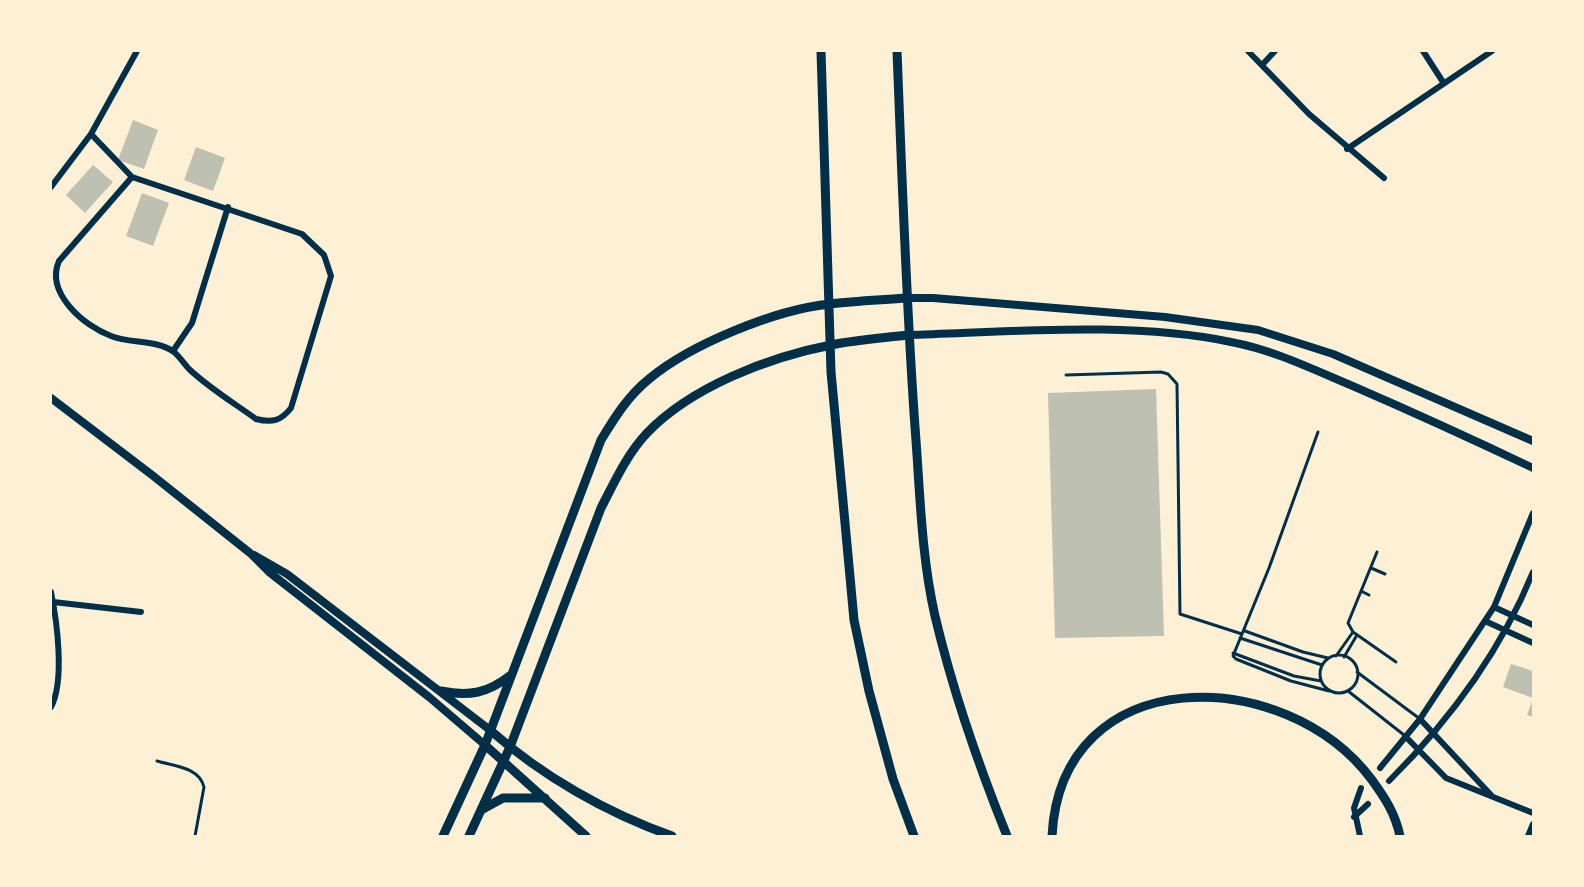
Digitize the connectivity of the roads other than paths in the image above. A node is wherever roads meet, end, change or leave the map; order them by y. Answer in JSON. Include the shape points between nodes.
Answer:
{"nodes":[{"id":1,"x":137,"y":51,"type":"edge"},
{"id":2,"x":821,"y":51,"type":"edge"},
{"id":3,"x":897,"y":51,"type":"edge"},
{"id":4,"x":1248,"y":51,"type":"edge"},
{"id":5,"x":1275,"y":51,"type":"edge"},
{"id":6,"x":1423,"y":51,"type":"edge"},
{"id":7,"x":1492,"y":51,"type":"edge"},
{"id":8,"x":1262,"y":65,"type":"junction"},
{"id":9,"x":1443,"y":82,"type":"junction"},
{"id":10,"x":91,"y":134,"type":"junction"},
{"id":11,"x":1347,"y":149,"type":"junction"},
{"id":12,"x":132,"y":177,"type":"junction"},
{"id":13,"x":1384,"y":178,"type":"dead end"},
{"id":14,"x":51,"y":187,"type":"edge"},
{"id":15,"x":228,"y":207,"type":"junction"},
{"id":16,"x":907,"y":298,"type":"junction"},
{"id":17,"x":828,"y":304,"type":"junction"},
{"id":18,"x":908,"y":335,"type":"junction"},
{"id":19,"x":831,"y":345,"type":"junction"},
{"id":20,"x":173,"y":351,"type":"junction"},
{"id":21,"x":1066,"y":375,"type":"dead end"},
{"id":22,"x":51,"y":398,"type":"edge"},
{"id":23,"x":1318,"y":432,"type":"dead end"},
{"id":24,"x":1533,"y":441,"type":"edge"},
{"id":25,"x":1533,"y":468,"type":"edge"},
{"id":26,"x":1533,"y":513,"type":"edge"},
{"id":27,"x":1377,"y":552,"type":"dead end"},
{"id":28,"x":250,"y":553,"type":"junction"},
{"id":29,"x":1371,"y":568,"type":"junction"},
{"id":30,"x":1533,"y":572,"type":"edge"},
{"id":31,"x":1385,"y":574,"type":"dead end"},
{"id":32,"x":1360,"y":591,"type":"junction"},
{"id":33,"x":51,"y":592,"type":"edge"},
{"id":34,"x":1369,"y":595,"type":"dead end"},
{"id":35,"x":53,"y":602,"type":"junction"},
{"id":36,"x":1494,"y":607,"type":"junction"},
{"id":37,"x":141,"y":612,"type":"dead end"},
{"id":38,"x":1514,"y":616,"type":"junction"},
{"id":39,"x":1485,"y":621,"type":"junction"},
{"id":40,"x":1533,"y":625,"type":"edge"},
{"id":41,"x":1506,"y":631,"type":"junction"},
{"id":42,"x":1353,"y":632,"type":"junction"},
{"id":43,"x":1242,"y":634,"type":"junction"},
{"id":44,"x":1357,"y":635,"type":"junction"},
{"id":45,"x":1533,"y":643,"type":"edge"},
{"id":46,"x":1233,"y":653,"type":"junction"},
{"id":47,"x":1336,"y":656,"type":"junction"},
{"id":48,"x":1344,"y":657,"type":"junction"},
{"id":49,"x":1330,"y":658,"type":"junction"},
{"id":50,"x":1396,"y":662,"type":"dead end"},
{"id":51,"x":1322,"y":665,"type":"junction"},
{"id":52,"x":1357,"y":672,"type":"junction"},
{"id":53,"x":511,"y":675,"type":"junction"},
{"id":54,"x":1321,"y":681,"type":"junction"},
{"id":55,"x":1329,"y":690,"type":"junction"},
{"id":56,"x":441,"y":691,"type":"junction"},
{"id":57,"x":1347,"y":691,"type":"junction"},
{"id":58,"x":51,"y":707,"type":"edge"},
{"id":59,"x":1420,"y":719,"type":"junction"},
{"id":60,"x":490,"y":730,"type":"junction"},
{"id":61,"x":1435,"y":734,"type":"junction"},
{"id":62,"x":1406,"y":736,"type":"junction"},
{"id":63,"x":485,"y":745,"type":"junction"},
{"id":64,"x":510,"y":747,"type":"junction"},
{"id":65,"x":1419,"y":752,"type":"junction"},
{"id":66,"x":157,"y":761,"type":"dead end"},
{"id":67,"x":502,"y":761,"type":"junction"},
{"id":68,"x":1380,"y":768,"type":"dead end"},
{"id":69,"x":1389,"y":782,"type":"dead end"},
{"id":70,"x":1361,"y":788,"type":"dead end"},
{"id":71,"x":1491,"y":795,"type":"junction"},
{"id":72,"x":547,"y":799,"type":"junction"},
{"id":73,"x":1368,"y":804,"type":"dead end"},
{"id":74,"x":481,"y":810,"type":"junction"},
{"id":75,"x":1533,"y":813,"type":"edge"},
{"id":76,"x":1354,"y":817,"type":"junction"},
{"id":77,"x":1533,"y":824,"type":"edge"},
{"id":78,"x":195,"y":836,"type":"edge"},
{"id":79,"x":443,"y":836,"type":"edge"},
{"id":80,"x":470,"y":836,"type":"edge"},
{"id":81,"x":585,"y":836,"type":"edge"},
{"id":82,"x":672,"y":836,"type":"edge"},
{"id":83,"x":914,"y":836,"type":"edge"},
{"id":84,"x":1007,"y":836,"type":"edge"},
{"id":85,"x":1052,"y":836,"type":"edge"},
{"id":86,"x":1359,"y":836,"type":"edge"},
{"id":87,"x":1400,"y":836,"type":"edge"},
{"id":88,"x":1528,"y":836,"type":"edge"}],
"edges":[{"from":1,"to":10,"type":"street"},
{"from":2,"to":17,"type":"main road"},
{"from":3,"to":16,"type":"main road"},
{"from":4,"to":8,"type":"street"},
{"from":5,"to":8,"type":"street"},
{"from":6,"to":9,"type":"street"},
{"from":7,"to":9,"type":"street"},
{"from":8,"to":11,"type":"street"},
{"from":9,"to":11,"type":"street"},
{"from":10,"to":12,"type":"street"},
{"from":10,"to":14,"type":"street"},
{"from":11,"to":13,"type":"street"},
{"from":12,"to":15,"type":"street"},
{"from":12,"to":20,"type":"street","via":[[59,261],[55,270],[57,290],[102,332]]},
{"from":15,"to":20,"type":"street","via":[[192,323]]},
{"from":15,"to":20,"type":"street","via":[[302,234],[315,244],[329,265],[332,276],[291,408],[276,421],[256,419],[190,369]]},
{"from":16,"to":17,"type":"main road"},
{"from":16,"to":18,"type":"main road"},
{"from":16,"to":24,"type":"street","via":[[1165,317],[1257,330],[1333,354]]},
{"from":17,"to":19,"type":"main road"},
{"from":17,"to":53,"type":"main road","via":[[733,332],[678,358],[648,379],[621,406],[601,440]]},
{"from":18,"to":19,"type":"main road"},
{"from":18,"to":25,"type":"street","via":[[1149,331],[1233,342],[1311,368]]},
{"from":18,"to":84,"type":"main road","via":[[924,545],[935,615],[977,762]]},
{"from":19,"to":64,"type":"main road","via":[[710,386],[671,410],[652,429],[620,472],[601,508]]},
{"from":19,"to":83,"type":"main road","via":[[854,620],[893,779]]},
{"from":21,"to":43,"type":"lane","via":[[1161,372],[1177,384],[1180,614]]},
{"from":22,"to":28,"type":"street"},
{"from":23,"to":43,"type":"lane"},
{"from":26,"to":36,"type":"street"},
{"from":27,"to":29,"type":"lane"},
{"from":28,"to":56,"type":"street","via":[[287,574]]},
{"from":28,"to":63,"type":"street"},
{"from":29,"to":31,"type":"lane"},
{"from":29,"to":32,"type":"lane"},
{"from":30,"to":38,"type":"street"},
{"from":32,"to":34,"type":"lane"},
{"from":32,"to":42,"type":"lane","via":[[1348,617]]},
{"from":33,"to":35,"type":"street"},
{"from":35,"to":37,"type":"street"},
{"from":35,"to":58,"type":"street","via":[[58,676]]},
{"from":36,"to":38,"type":"street"},
{"from":36,"to":39,"type":"street"},
{"from":38,"to":40,"type":"street"},
{"from":38,"to":41,"type":"street"},
{"from":39,"to":41,"type":"street"},
{"from":39,"to":59,"type":"street"},
{"from":41,"to":45,"type":"street"},
{"from":41,"to":61,"type":"street"},
{"from":42,"to":44,"type":"lane"},
{"from":42,"to":47,"type":"lane"},
{"from":43,"to":46,"type":"lane"},
{"from":43,"to":49,"type":"lane"},
{"from":43,"to":51,"type":"lane"},
{"from":44,"to":48,"type":"lane"},
{"from":44,"to":50,"type":"lane"},
{"from":46,"to":54,"type":"lane","via":[[1293,676]]},
{"from":46,"to":55,"type":"lane","via":[[1236,659],[1291,681]]},
{"from":47,"to":48,"type":"lane"},
{"from":47,"to":49,"type":"lane"},
{"from":48,"to":52,"type":"lane","via":[[1353,662]]},
{"from":49,"to":51,"type":"lane"},
{"from":51,"to":54,"type":"lane"},
{"from":52,"to":57,"type":"lane","via":[[1355,683]]},
{"from":52,"to":59,"type":"lane"},
{"from":53,"to":56,"type":"main road","via":[[482,693],[457,695]]},
{"from":53,"to":60,"type":"main road"},
{"from":54,"to":55,"type":"lane"},
{"from":55,"to":57,"type":"lane"},
{"from":56,"to":60,"type":"street"},
{"from":57,"to":62,"type":"lane"},
{"from":59,"to":61,"type":"street"},
{"from":59,"to":62,"type":"street"},
{"from":60,"to":63,"type":"main road"},
{"from":60,"to":64,"type":"main road"},
{"from":61,"to":65,"type":"street"},
{"from":61,"to":71,"type":"street"},
{"from":62,"to":65,"type":"street"},
{"from":62,"to":68,"type":"street"},
{"from":63,"to":67,"type":"main road"},
{"from":63,"to":79,"type":"main road"},
{"from":64,"to":67,"type":"main road"},
{"from":64,"to":82,"type":"main road","via":[[612,811]]},
{"from":65,"to":69,"type":"street"},
{"from":65,"to":71,"type":"street","via":[[1446,778]]},
{"from":66,"to":78,"type":"lane","via":[[197,773],[202,779]]},
{"from":67,"to":72,"type":"main road"},
{"from":67,"to":74,"type":"main road"},
{"from":70,"to":76,"type":"street","via":[[1355,799]]},
{"from":71,"to":75,"type":"street"},
{"from":72,"to":74,"type":"main road","via":[[502,798]]},
{"from":72,"to":81,"type":"main road"},
{"from":73,"to":76,"type":"street"},
{"from":74,"to":80,"type":"main road"},
{"from":76,"to":86,"type":"street"},
{"from":77,"to":88,"type":"street"},
{"from":85,"to":87,"type":"main road","via":[[1053,813],[1062,780],[1090,741],[1128,713],[1173,699],[1228,697],[1275,708],[1326,735],[1363,768],[1389,802]]}]}
